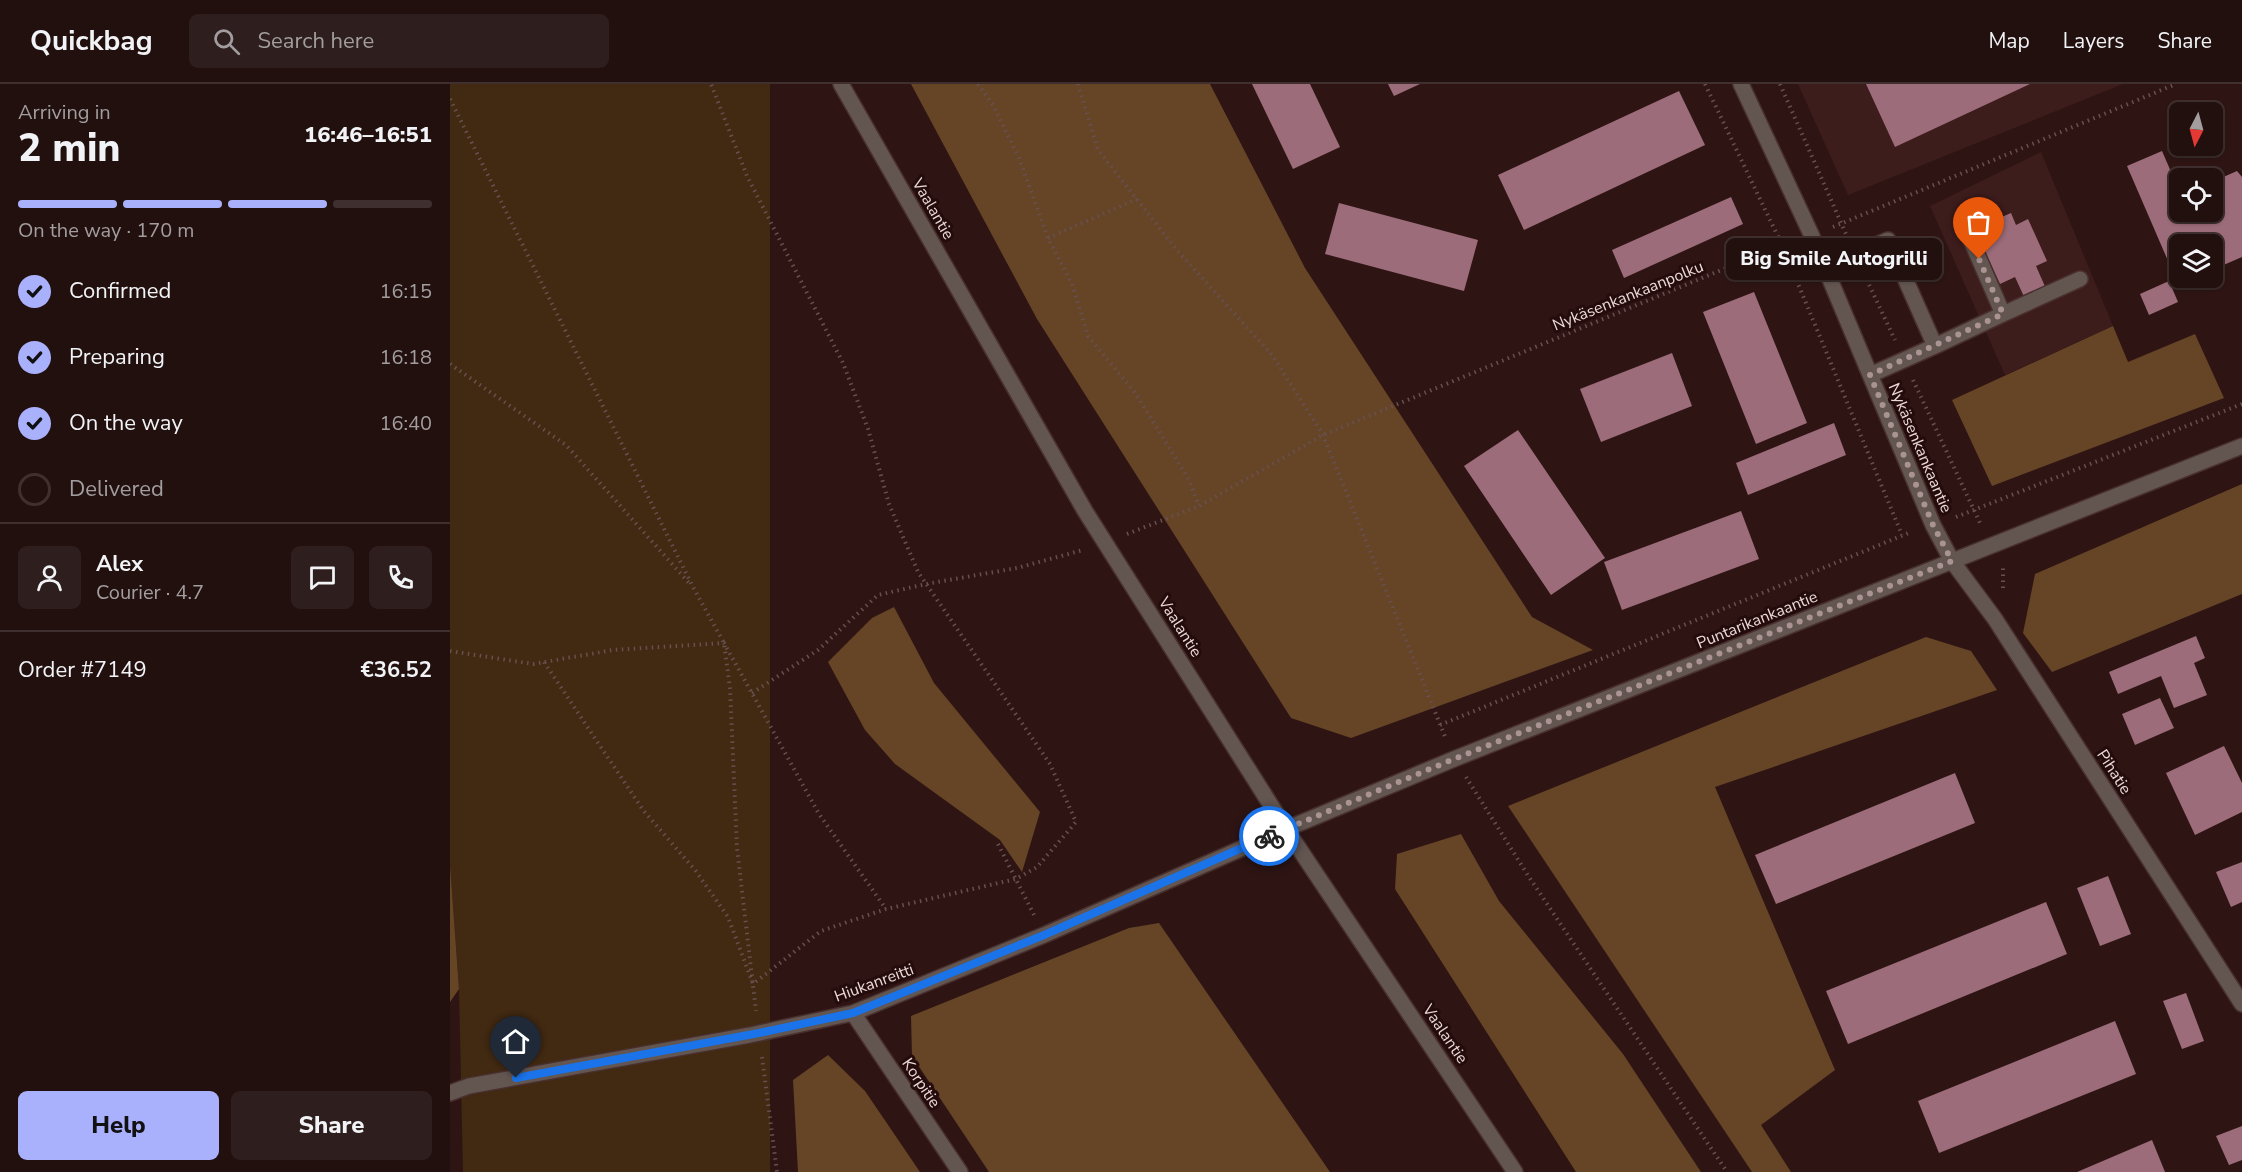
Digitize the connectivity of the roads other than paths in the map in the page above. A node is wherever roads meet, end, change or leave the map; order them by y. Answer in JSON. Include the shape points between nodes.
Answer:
{"nodes":[{"id":1,"x":841,"y":84,"type":"edge"},
{"id":2,"x":1741,"y":84,"type":"edge"},
{"id":3,"x":1963,"y":222,"type":"dead end"},
{"id":4,"x":1825,"y":267,"type":"junction"},
{"id":5,"x":2080,"y":279,"type":"dead end"},
{"id":6,"x":2003,"y":314,"type":"junction"},
{"id":7,"x":1935,"y":346,"type":"junction"},
{"id":8,"x":1870,"y":375,"type":"junction"},
{"id":9,"x":2242,"y":446,"type":"edge"},
{"id":10,"x":1952,"y":561,"type":"junction"},
{"id":11,"x":1286,"y":829,"type":"junction"},
{"id":12,"x":2242,"y":1004,"type":"edge"},
{"id":13,"x":853,"y":1013,"type":"junction"},
{"id":14,"x":450,"y":1093,"type":"edge"},
{"id":15,"x":960,"y":1172,"type":"edge"},
{"id":16,"x":1515,"y":1172,"type":"edge"}],
"edges":[{"from":1,"to":11,"type":"street","name":"Vaalantie","via":[[1105,543]]},
{"from":2,"to":4,"type":"street","name":"Nykäsenkankaantie"},
{"from":3,"to":6,"type":"street"},
{"from":4,"to":7,"type":"street","via":[[1888,240]]},
{"from":4,"to":8,"type":"street","name":"Nykäsenkankaantie"},
{"from":5,"to":6,"type":"street"},
{"from":6,"to":7,"type":"street"},
{"from":7,"to":8,"type":"street"},
{"from":8,"to":10,"type":"street","name":"Nykäsenkankaantie"},
{"from":9,"to":10,"type":"street","name":"Puntarikankaantie"},
{"from":10,"to":11,"type":"street","name":"Puntarikankaantie"},
{"from":10,"to":12,"type":"street","name":"Pihatie","via":[[1995,619]]},
{"from":11,"to":13,"type":"street","name":"Hiukanreitti"},
{"from":11,"to":16,"type":"street","name":"Vaalantie"},
{"from":13,"to":14,"type":"street","name":"Hiukanreitti","via":[[469,1086]]},
{"from":13,"to":15,"type":"street","name":"Korpitie"}]}
